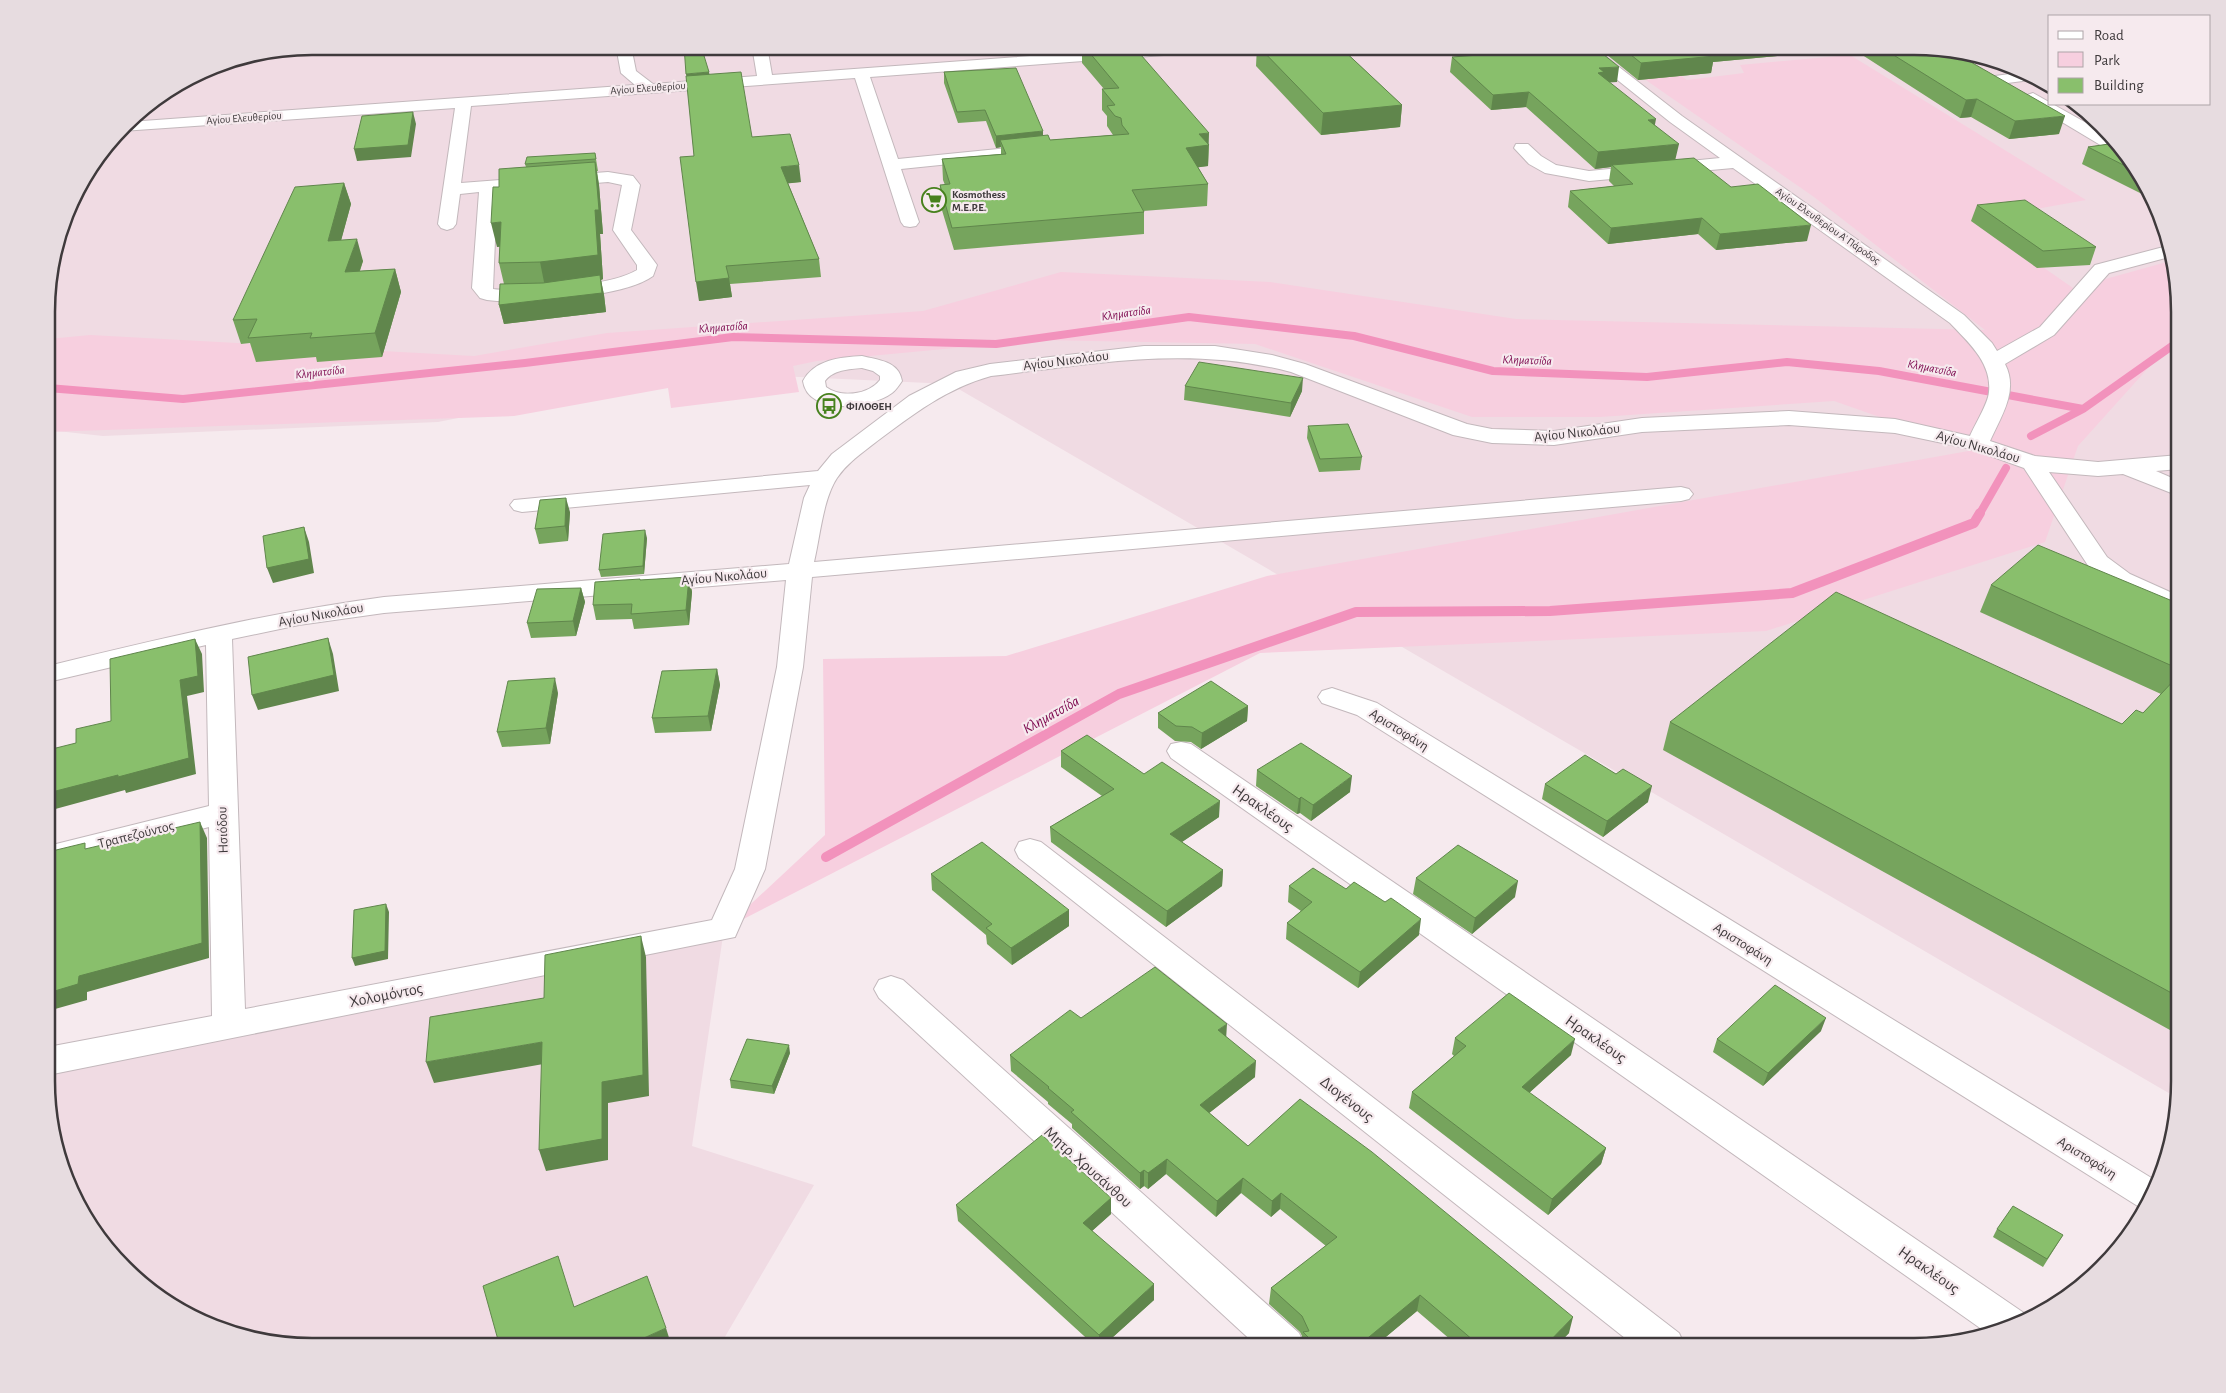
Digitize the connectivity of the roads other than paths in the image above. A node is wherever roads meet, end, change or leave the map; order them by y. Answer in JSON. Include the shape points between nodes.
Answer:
{"nodes":[{"id":1,"x":626,"y":55,"type":"edge"},
{"id":2,"x":761,"y":55,"type":"edge"},
{"id":3,"x":1080,"y":55,"type":"edge"},
{"id":4,"x":1594,"y":55,"type":"edge"},
{"id":5,"x":644,"y":63,"type":"dead end"},
{"id":6,"x":1985,"y":70,"type":"edge"},
{"id":7,"x":861,"y":72,"type":"junction"},
{"id":8,"x":2019,"y":77,"type":"edge"},
{"id":9,"x":765,"y":79,"type":"junction"},
{"id":10,"x":2000,"y":79,"type":"junction"},
{"id":11,"x":649,"y":88,"type":"junction"},
{"id":12,"x":464,"y":102,"type":"junction"},
{"id":13,"x":134,"y":126,"type":"edge"},
{"id":14,"x":2106,"y":141,"type":"edge"},
{"id":15,"x":1056,"y":148,"type":"edge"},
{"id":16,"x":1522,"y":148,"type":"dead end"},
{"id":17,"x":1738,"y":162,"type":"junction"},
{"id":18,"x":892,"y":165,"type":"junction"},
{"id":19,"x":488,"y":186,"type":"junction"},
{"id":20,"x":452,"y":189,"type":"junction"},
{"id":21,"x":910,"y":222,"type":"dead end"},
{"id":22,"x":447,"y":224,"type":"dead end"},
{"id":23,"x":2164,"y":252,"type":"edge"},
{"id":24,"x":1993,"y":362,"type":"junction"},
{"id":25,"x":882,"y":392,"type":"dead end"},
{"id":26,"x":917,"y":401,"type":"junction"},
{"id":27,"x":1977,"y":444,"type":"junction"},
{"id":28,"x":2032,"y":462,"type":"junction"},
{"id":29,"x":2171,"y":463,"type":"edge"},
{"id":30,"x":2128,"y":467,"type":"junction"},
{"id":31,"x":825,"y":477,"type":"junction"},
{"id":32,"x":2171,"y":486,"type":"edge"},
{"id":33,"x":1681,"y":494,"type":"dead end"},
{"id":34,"x":522,"y":505,"type":"dead end"},
{"id":35,"x":800,"y":571,"type":"junction"},
{"id":36,"x":2171,"y":602,"type":"edge"},
{"id":37,"x":219,"y":635,"type":"junction"},
{"id":38,"x":55,"y":672,"type":"edge"},
{"id":39,"x":1332,"y":697,"type":"dead end"},
{"id":40,"x":1182,"y":751,"type":"dead end"},
{"id":41,"x":223,"y":813,"type":"junction"},
{"id":42,"x":1030,"y":850,"type":"dead end"},
{"id":43,"x":55,"y":855,"type":"edge"},
{"id":44,"x":891,"y":989,"type":"dead end"},
{"id":45,"x":230,"y":1026,"type":"junction"},
{"id":46,"x":55,"y":1060,"type":"edge"},
{"id":47,"x":2146,"y":1194,"type":"edge"},
{"id":48,"x":2004,"y":1322,"type":"edge"},
{"id":49,"x":1276,"y":1338,"type":"edge"},
{"id":50,"x":1655,"y":1338,"type":"edge"}],
"edges":[{"from":1,"to":11,"type":"street","via":[[629,73]]},
{"from":2,"to":9,"type":"street"},
{"from":3,"to":7,"type":"street","name":"Αγίου Ελευθερίου"},
{"from":4,"to":17,"type":"street","name":"Αγίου Ελευθερίου Α' Πάροδος"},
{"from":5,"to":11,"type":"street"},
{"from":6,"to":10,"type":"street"},
{"from":7,"to":9,"type":"street","name":"Αγίου Ελευθερίου"},
{"from":7,"to":18,"type":"street"},
{"from":8,"to":10,"type":"street"},
{"from":9,"to":11,"type":"street","name":"Αγίου Ελευθερίου"},
{"from":10,"to":14,"type":"street"},
{"from":11,"to":12,"type":"street","name":"Αγίου Ελευθερίου"},
{"from":12,"to":13,"type":"street","name":"Αγίου Ελευθερίου"},
{"from":12,"to":20,"type":"street"},
{"from":15,"to":18,"type":"street"},
{"from":16,"to":17,"type":"street","via":[[1551,169],[1589,176]]},
{"from":17,"to":24,"type":"street","name":"Αγίου Ελευθερίου Α' Πάροδος","via":[[1940,304],[1985,347]]},
{"from":18,"to":21,"type":"street"},
{"from":19,"to":19,"type":"street","via":[[608,177],[628,180],[632,185],[622,230],[647,265],[646,272],[617,284],[509,296],[487,294],[482,288]]},
{"from":19,"to":20,"type":"street"},
{"from":20,"to":22,"type":"street"},
{"from":23,"to":24,"type":"street","via":[[2102,269],[2047,331]]},
{"from":24,"to":27,"type":"street","name":"Αγίου Ελευθερίου Α' Πάροδος","via":[[1999,373],[2000,394]]},
{"from":25,"to":26,"type":"street"},
{"from":26,"to":27,"type":"street","name":"Αγίου Νικολάου","via":[[964,377],[990,370],[1144,352],[1215,352],[1298,368],[1461,430],[1492,436],[1554,438],[1642,426],[1789,418],[1895,426]]},
{"from":26,"to":31,"type":"street","name":"Αγίου Νικολάου","via":[[840,459]]},
{"from":27,"to":28,"type":"street","name":"Αγίου Νικολάου"},
{"from":28,"to":30,"type":"street","name":"Αγίου Νικολάου","via":[[2098,469]]},
{"from":28,"to":36,"type":"street","via":[[2098,562],[2121,579]]},
{"from":29,"to":30,"type":"street","name":"Αγίου Νικολάου"},
{"from":30,"to":32,"type":"street"},
{"from":31,"to":34,"type":"street"},
{"from":31,"to":35,"type":"street","name":"Αγίου Νικολάου","via":[[816,498]]},
{"from":33,"to":35,"type":"street"},
{"from":35,"to":37,"type":"street","name":"Αγίου Νικολάου","via":[[384,605]]},
{"from":35,"to":45,"type":"street","name":"Χολομόντος","via":[[790,667],[750,869],[724,929]]},
{"from":37,"to":38,"type":"street","name":"Αγίου Νικολάου"},
{"from":37,"to":41,"type":"street","name":"Ησιόδου"},
{"from":39,"to":47,"type":"street","name":"Αριστοφάνη","via":[[1367,709]]},
{"from":40,"to":48,"type":"street","name":"Ηρακλέους"},
{"from":41,"to":43,"type":"street","name":"Τραπεζούντος"},
{"from":41,"to":45,"type":"street","name":"Ησιόδου"},
{"from":42,"to":50,"type":"street","name":"Διογένους"},
{"from":44,"to":49,"type":"street","name":"Μητρ. Χρυσάνθου"},
{"from":45,"to":46,"type":"street","name":"Χολομόντος"}]}
